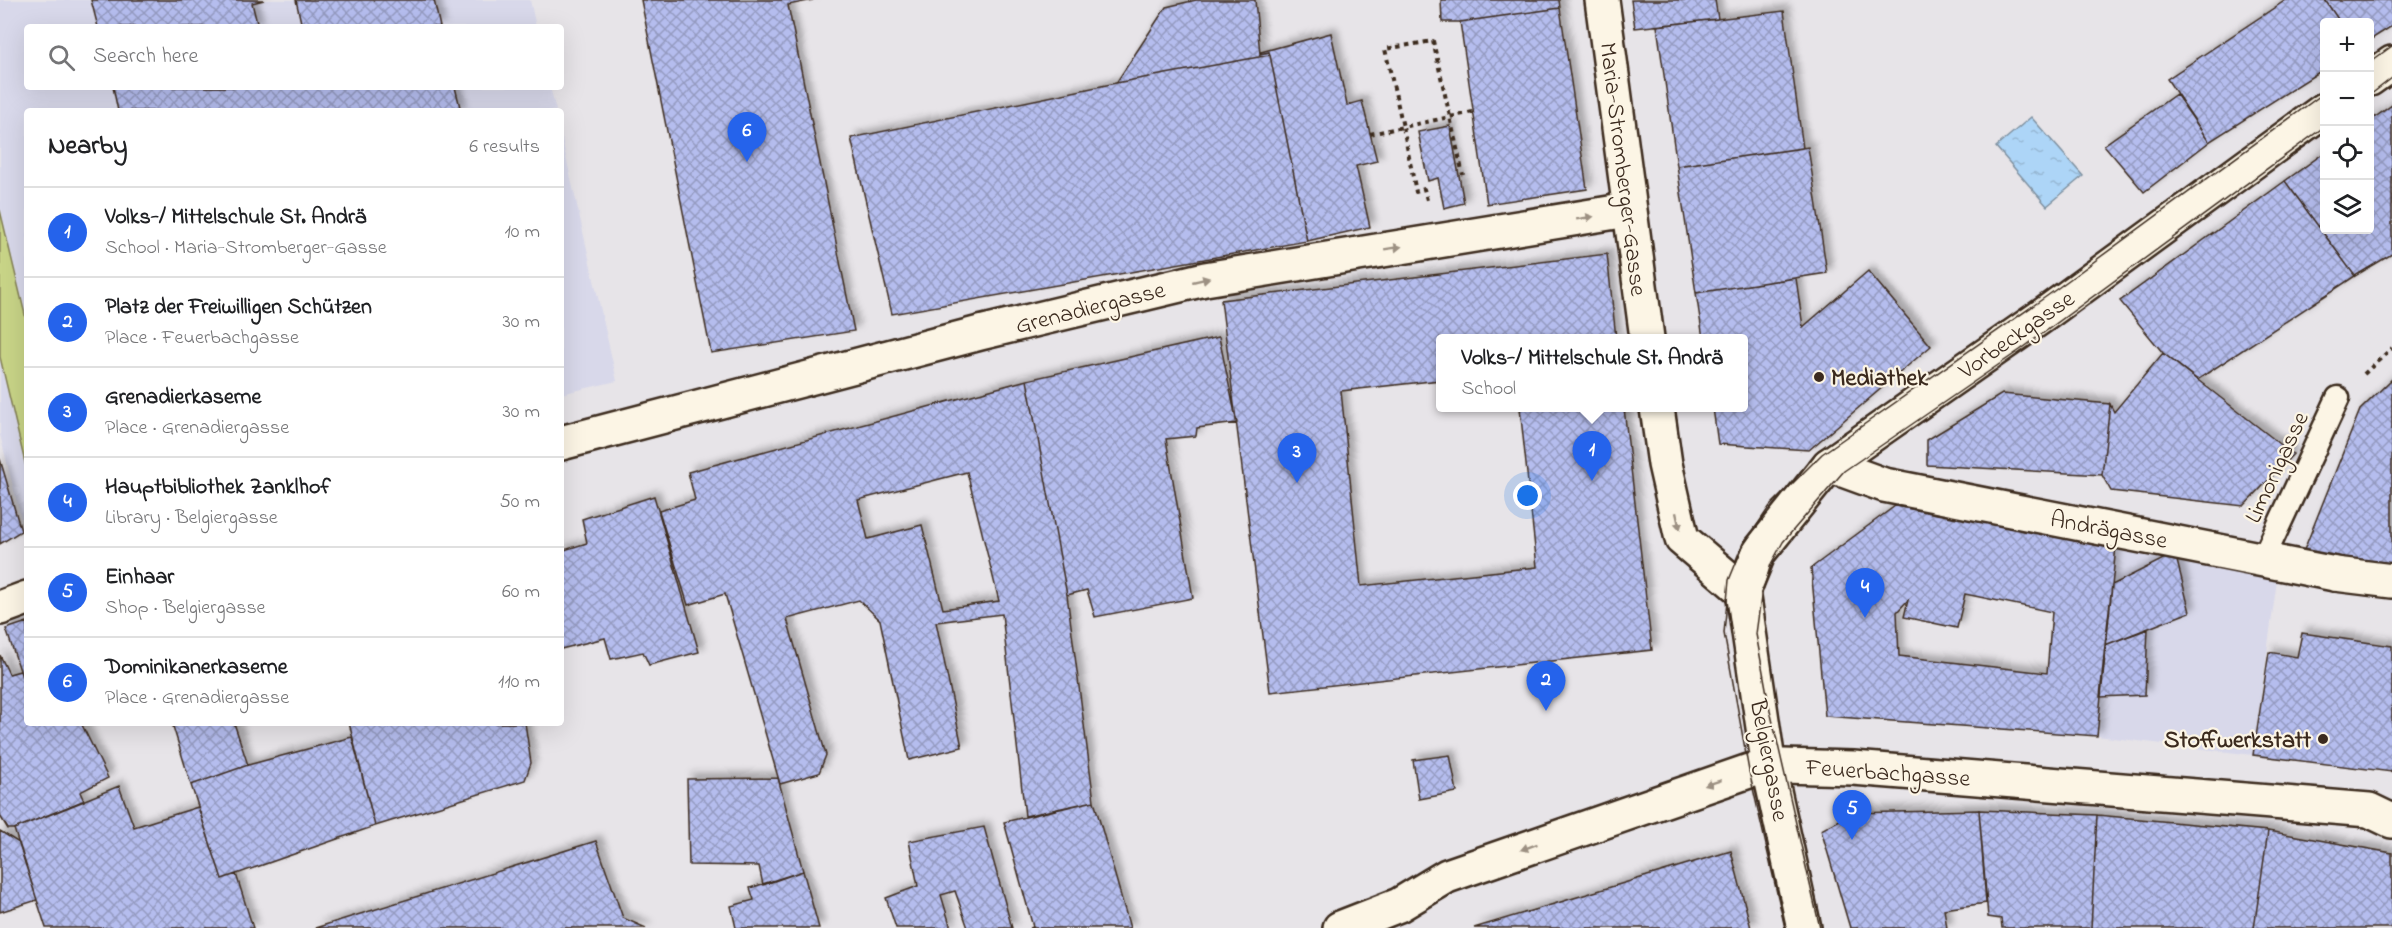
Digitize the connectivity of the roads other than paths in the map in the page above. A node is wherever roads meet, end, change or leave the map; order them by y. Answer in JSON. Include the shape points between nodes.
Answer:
{"nodes":[{"id":1,"x":1602,"y":0,"type":"edge"},
{"id":2,"x":2392,"y":63,"type":"edge"},
{"id":3,"x":2374,"y":76,"type":"edge"},
{"id":4,"x":2320,"y":114,"type":"edge"},
{"id":5,"x":1628,"y":210,"type":"junction"},
{"id":6,"x":1646,"y":334,"type":"edge"},
{"id":7,"x":2338,"y":398,"type":"dead end"},
{"id":8,"x":1658,"y":412,"type":"edge"},
{"id":9,"x":564,"y":442,"type":"edge"},
{"id":10,"x":1829,"y":465,"type":"junction"},
{"id":11,"x":2264,"y":559,"type":"junction"},
{"id":12,"x":2392,"y":581,"type":"edge"},
{"id":13,"x":1743,"y":591,"type":"junction"},
{"id":14,"x":24,"y":599,"type":"edge"},
{"id":15,"x":0,"y":608,"type":"edge"},
{"id":16,"x":1769,"y":768,"type":"junction"},
{"id":17,"x":2392,"y":821,"type":"edge"},
{"id":18,"x":1340,"y":928,"type":"edge"},
{"id":19,"x":1803,"y":928,"type":"edge"}],
"edges":[{"from":1,"to":5,"type":"street","name":"Maria-Stromberger-Gasse"},
{"from":2,"to":3,"type":"street"},
{"from":4,"to":10,"type":"street","name":"Vorbeckgasse"},
{"from":5,"to":6,"type":"street","name":"Maria-Stromberger-Gasse"},
{"from":9,"to":5,"type":"street","name":"Grenadiergasse","one_way":true,"via":[[980,333],[1258,269]]},
{"from":7,"to":11,"type":"lane","name":"Limonigasse"},
{"from":8,"to":13,"type":"street","one_way":true,"via":[[1682,539]]},
{"from":10,"to":11,"type":"street","name":"Andrägasse","via":[[1884,484]]},
{"from":10,"to":13,"type":"street","name":"Vorbeckgasse","via":[[1759,552]]},
{"from":11,"to":12,"type":"street","name":"Andrägasse"},
{"from":13,"to":16,"type":"street","name":"Belgiergasse"},
{"from":14,"to":15,"type":"street"},
{"from":16,"to":17,"type":"street","name":"Feuerbachgasse","via":[[1853,768],[2369,810]]},
{"from":16,"to":18,"type":"street","name":"Feuerbachgasse","one_way":true,"via":[[1646,805],[1447,876],[1399,906]]},
{"from":16,"to":19,"type":"street","name":"Belgiergasse"}]}
